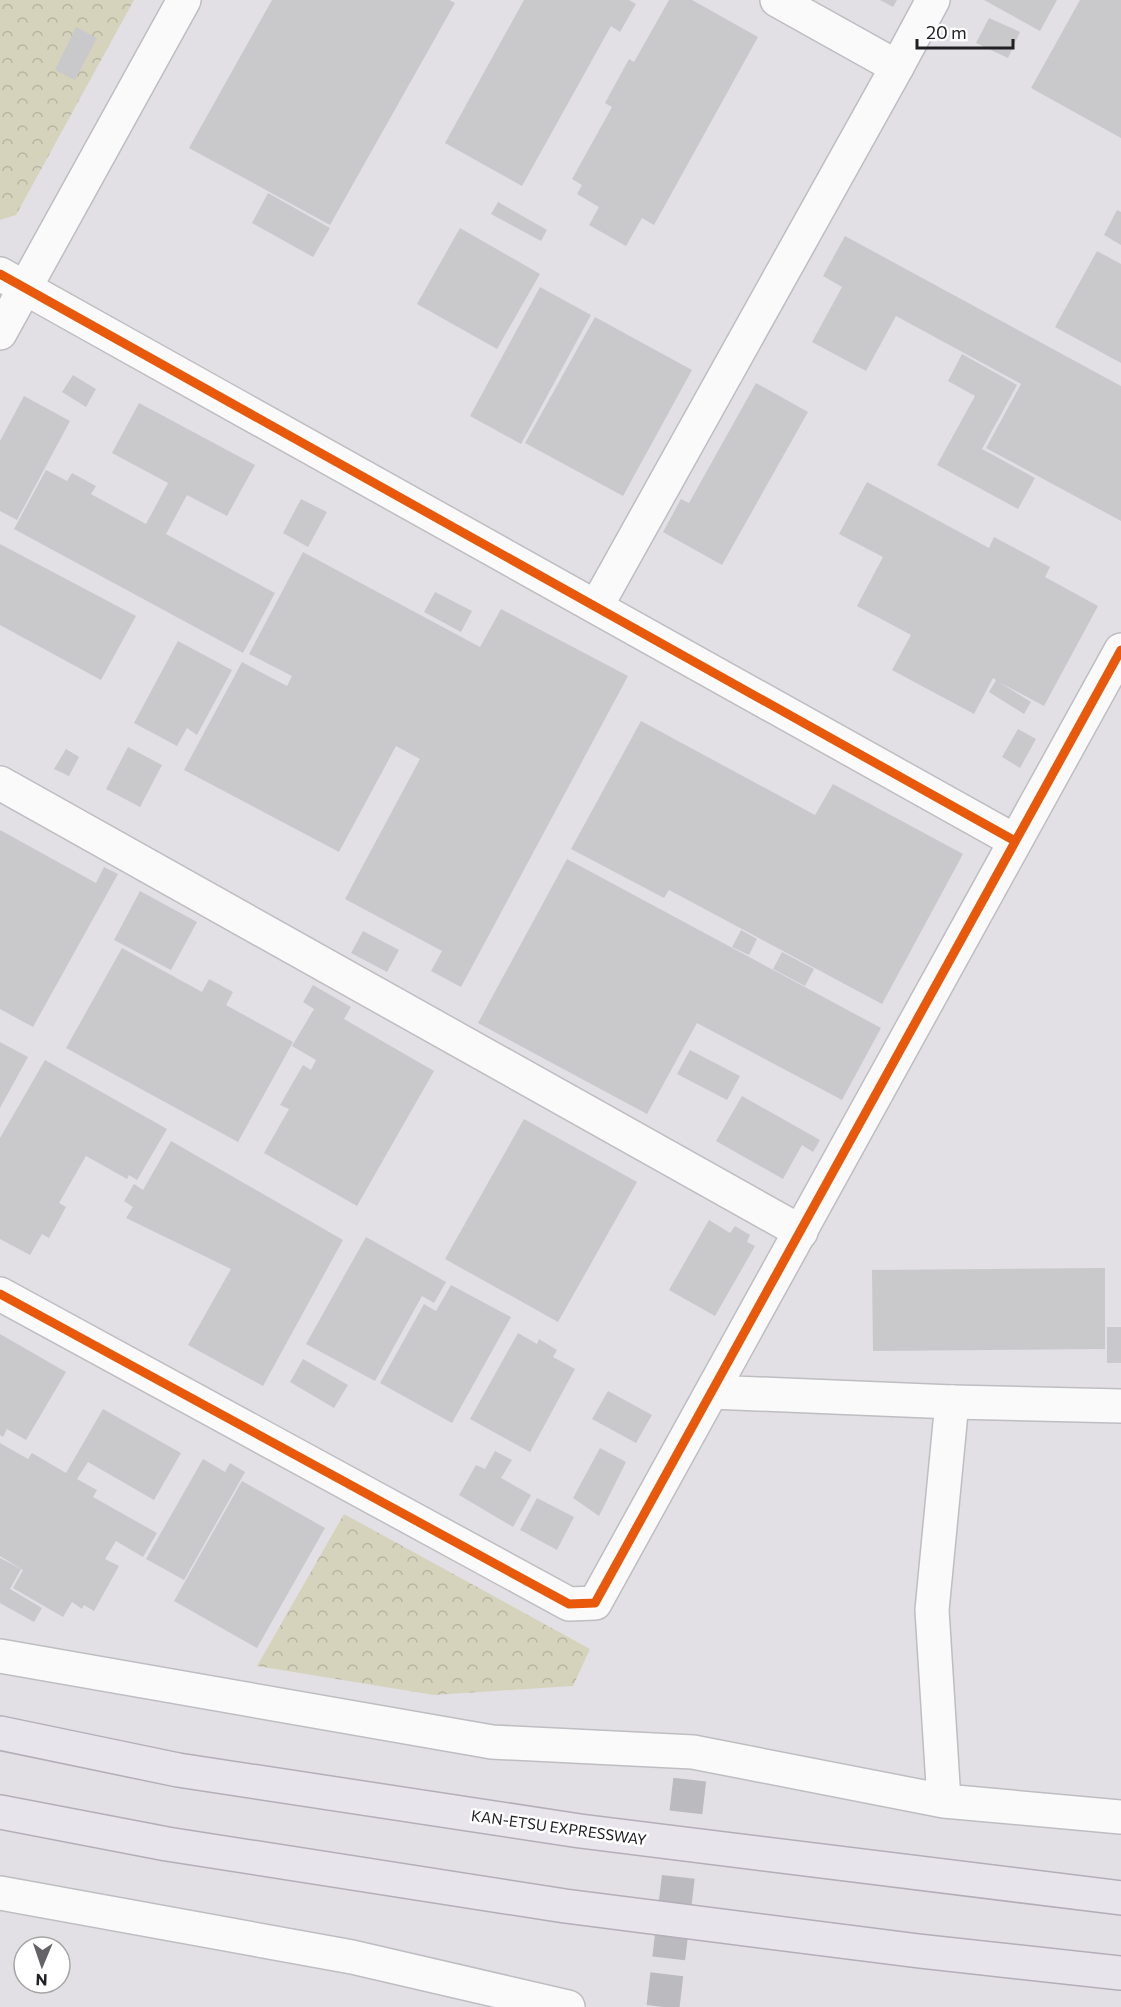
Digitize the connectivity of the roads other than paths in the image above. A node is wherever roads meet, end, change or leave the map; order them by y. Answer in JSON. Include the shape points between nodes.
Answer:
{"nodes":[{"id":1,"x":184,"y":0,"type":"edge"},
{"id":2,"x":777,"y":0,"type":"edge"},
{"id":3,"x":933,"y":0,"type":"edge"},
{"id":4,"x":897,"y":67,"type":"junction"},
{"id":5,"x":13,"y":281,"type":"edge"},
{"id":6,"x":0,"y":333,"type":"edge"},
{"id":7,"x":596,"y":607,"type":"junction"},
{"id":8,"x":1121,"y":650,"type":"edge"},
{"id":9,"x":0,"y":783,"type":"edge"},
{"id":10,"x":1015,"y":841,"type":"junction"},
{"id":11,"x":801,"y":1232,"type":"junction"},
{"id":12,"x":0,"y":1294,"type":"edge"},
{"id":13,"x":712,"y":1392,"type":"junction"},
{"id":14,"x":952,"y":1402,"type":"junction"},
{"id":15,"x":1121,"y":1406,"type":"edge"},
{"id":16,"x":0,"y":1656,"type":"edge"},
{"id":17,"x":0,"y":1733,"type":"edge"},
{"id":18,"x":944,"y":1801,"type":"junction"},
{"id":19,"x":0,"y":1812,"type":"edge"},
{"id":20,"x":1121,"y":1817,"type":"edge"},
{"id":21,"x":0,"y":1893,"type":"edge"},
{"id":22,"x":1121,"y":1898,"type":"edge"},
{"id":23,"x":1121,"y":1973,"type":"edge"},
{"id":24,"x":568,"y":2007,"type":"edge"}],
"edges":[{"from":1,"to":5,"type":"street"},
{"from":2,"to":4,"type":"street"},
{"from":3,"to":4,"type":"street"},
{"from":4,"to":7,"type":"street"},
{"from":5,"to":6,"type":"street"},
{"from":5,"to":7,"type":"street"},
{"from":7,"to":10,"type":"street"},
{"from":8,"to":10,"type":"street"},
{"from":9,"to":11,"type":"street"},
{"from":10,"to":11,"type":"street"},
{"from":11,"to":13,"type":"street"},
{"from":12,"to":13,"type":"street","via":[[569,1604],[595,1603]]},
{"from":13,"to":14,"type":"street"},
{"from":14,"to":15,"type":"street"},
{"from":14,"to":18,"type":"street","via":[[932,1610]]},
{"from":16,"to":18,"type":"street","via":[[492,1742],[693,1752]]},
{"from":17,"to":22,"type":"highway","name":"KAN-ETSU EXPRESSWAY","via":[[178,1770],[580,1831]]},
{"from":18,"to":20,"type":"street"},
{"from":19,"to":23,"type":"highway","via":[[167,1844],[565,1906]]},
{"from":21,"to":24,"type":"street","via":[[352,1957]]}]}
